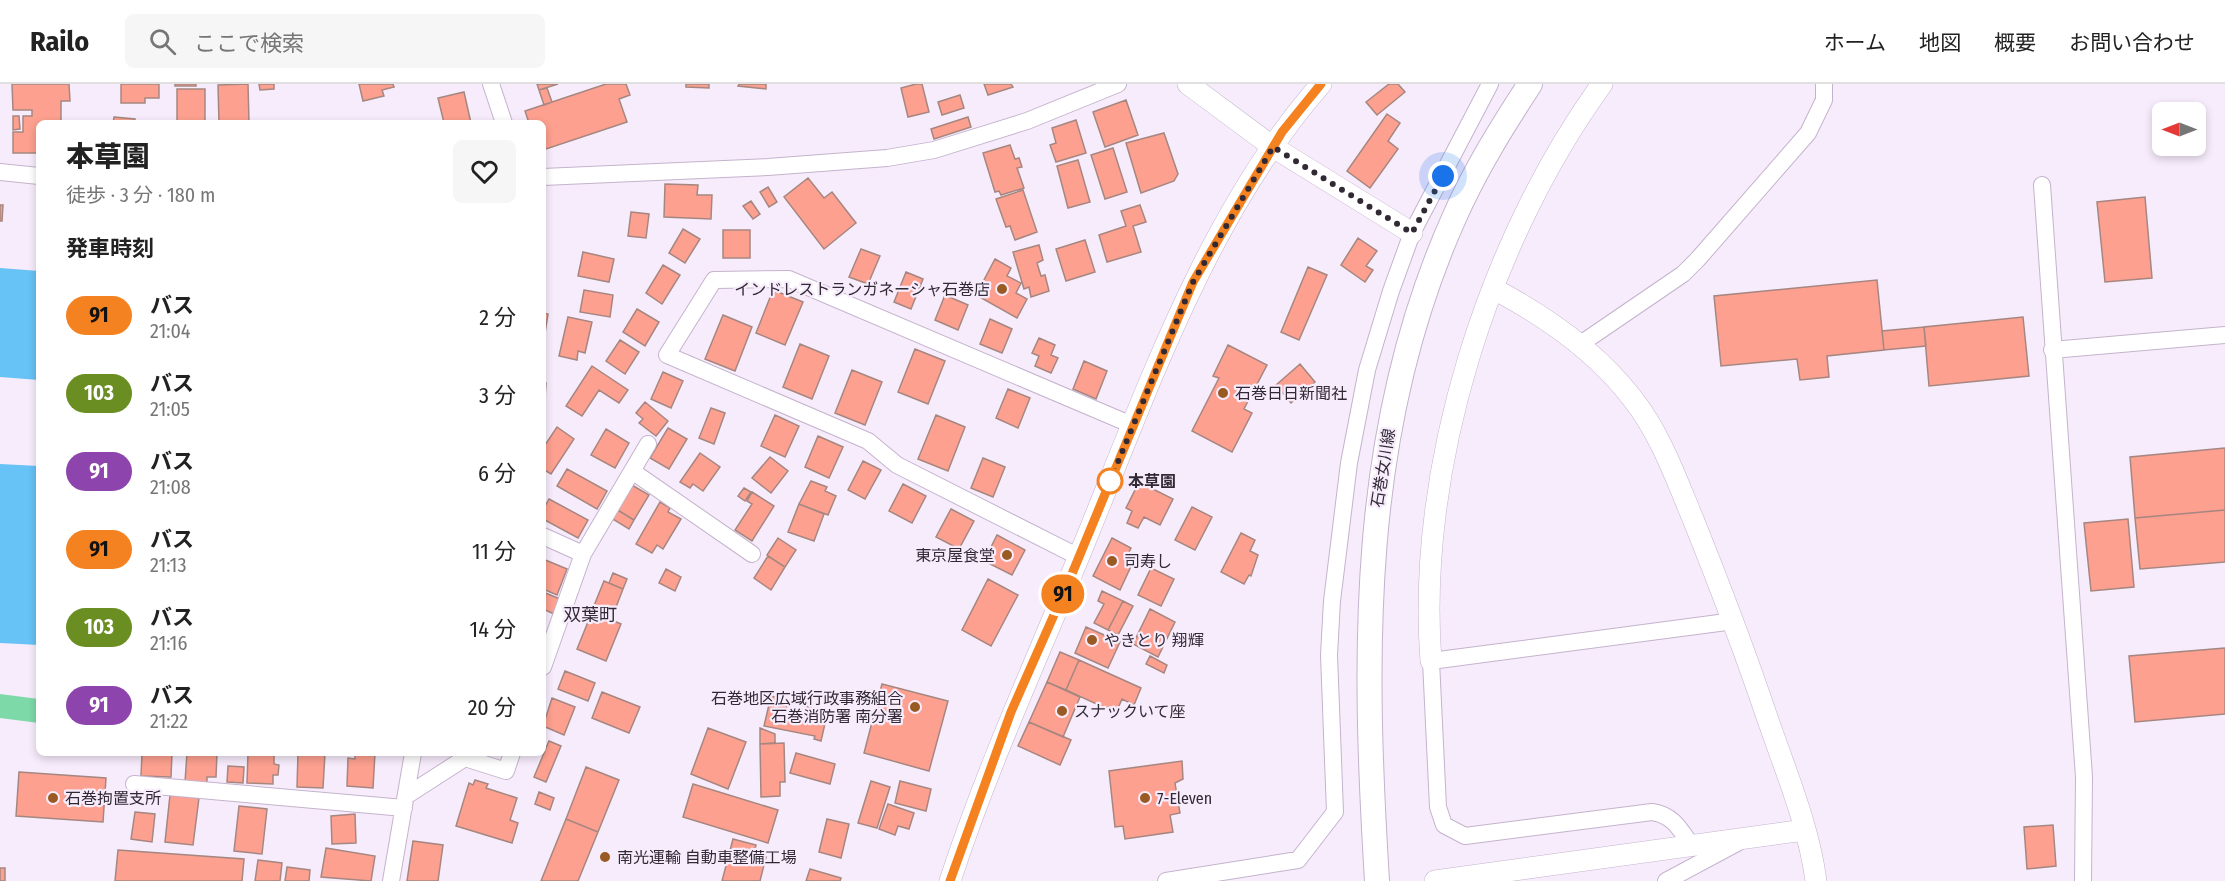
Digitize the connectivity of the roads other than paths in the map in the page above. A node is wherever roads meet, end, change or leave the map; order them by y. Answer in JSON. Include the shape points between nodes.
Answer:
{"nodes":[{"id":1,"x":491,"y":84,"type":"edge"},
{"id":2,"x":1118,"y":84,"type":"edge"},
{"id":3,"x":1188,"y":84,"type":"edge"},
{"id":4,"x":1321,"y":84,"type":"edge"},
{"id":5,"x":1490,"y":84,"type":"edge"},
{"id":6,"x":1530,"y":84,"type":"edge"},
{"id":7,"x":1602,"y":84,"type":"edge"},
{"id":8,"x":1824,"y":84,"type":"edge"},
{"id":9,"x":503,"y":120,"type":"edge"},
{"id":10,"x":1273,"y":147,"type":"junction"},
{"id":11,"x":0,"y":172,"type":"edge"},
{"id":12,"x":36,"y":176,"type":"edge"},
{"id":13,"x":546,"y":177,"type":"edge"},
{"id":14,"x":2042,"y":184,"type":"dead end"},
{"id":15,"x":1412,"y":233,"type":"junction"},
{"id":16,"x":1494,"y":289,"type":"junction"},
{"id":17,"x":2225,"y":336,"type":"edge"},
{"id":18,"x":1579,"y":345,"type":"junction"},
{"id":19,"x":2052,"y":350,"type":"junction"},
{"id":20,"x":1132,"y":425,"type":"junction"},
{"id":21,"x":648,"y":444,"type":"dead end"},
{"id":22,"x":632,"y":471,"type":"junction"},
{"id":23,"x":546,"y":537,"type":"edge"},
{"id":24,"x":583,"y":554,"type":"junction"},
{"id":25,"x":752,"y":554,"type":"dead end"},
{"id":26,"x":1079,"y":557,"type":"junction"},
{"id":27,"x":1734,"y":621,"type":"junction"},
{"id":28,"x":546,"y":659,"type":"edge"},
{"id":29,"x":1431,"y":661,"type":"junction"},
{"id":30,"x":413,"y":756,"type":"edge"},
{"id":31,"x":465,"y":756,"type":"edge"},
{"id":32,"x":468,"y":756,"type":"edge"},
{"id":33,"x":511,"y":756,"type":"edge"},
{"id":34,"x":134,"y":784,"type":"dead end"},
{"id":35,"x":405,"y":802,"type":"junction"},
{"id":36,"x":1804,"y":830,"type":"junction"},
{"id":37,"x":1746,"y":838,"type":"junction"},
{"id":38,"x":1691,"y":845,"type":"junction"},
{"id":39,"x":391,"y":881,"type":"edge"},
{"id":40,"x":950,"y":881,"type":"edge"},
{"id":41,"x":1166,"y":881,"type":"edge"},
{"id":42,"x":1377,"y":881,"type":"edge"},
{"id":43,"x":1435,"y":881,"type":"edge"},
{"id":44,"x":1666,"y":881,"type":"edge"},
{"id":45,"x":1816,"y":881,"type":"edge"},
{"id":46,"x":2083,"y":881,"type":"edge"}],
"edges":[{"from":1,"to":9,"type":"street"},
{"from":2,"to":13,"type":"street","via":[[1027,121],[934,150],[887,158]]},
{"from":3,"to":10,"type":"street"},
{"from":4,"to":10,"type":"street"},
{"from":5,"to":15,"type":"street"},
{"from":6,"to":42,"type":"main road","name":"石巻女川線","via":[[1487,150],[1453,218],[1426,289],[1394,399],[1377,494],[1367,665]]},
{"from":7,"to":16,"type":"street","via":[[1551,166],[1510,246]]},
{"from":8,"to":18,"type":"street","via":[[1824,100],[1808,133],[1698,259],[1683,274]]},
{"from":10,"to":15,"type":"street"},
{"from":10,"to":20,"type":"street","via":[[1193,282]]},
{"from":11,"to":12,"type":"street"},
{"from":14,"to":19,"type":"street"},
{"from":15,"to":41,"type":"street","via":[[1367,370],[1349,463],[1329,655],[1335,812],[1298,860]]},
{"from":16,"to":18,"type":"street","via":[[1523,304]]},
{"from":16,"to":29,"type":"street","via":[[1450,425],[1440,482],[1431,565]]},
{"from":17,"to":19,"type":"street"},
{"from":18,"to":27,"type":"street","via":[[1632,398],[1658,438]]},
{"from":19,"to":46,"type":"street","via":[[2084,777]]},
{"from":20,"to":26,"type":"street"},
{"from":20,"to":26,"type":"street","via":[[789,279],[714,280],[668,356],[868,441],[897,465]]},
{"from":21,"to":22,"type":"street"},
{"from":22,"to":24,"type":"street"},
{"from":22,"to":25,"type":"street"},
{"from":23,"to":24,"type":"street"},
{"from":24,"to":28,"type":"street"},
{"from":26,"to":40,"type":"street","via":[[1011,712]]},
{"from":27,"to":29,"type":"street"},
{"from":27,"to":36,"type":"street"},
{"from":29,"to":38,"type":"street","via":[[1438,807],[1444,825],[1465,836],[1652,812],[1666,814]]},
{"from":30,"to":35,"type":"street"},
{"from":31,"to":35,"type":"street"},
{"from":32,"to":33,"type":"street","via":[[506,771]]},
{"from":34,"to":35,"type":"street"},
{"from":35,"to":39,"type":"street"},
{"from":36,"to":37,"type":"street"},
{"from":36,"to":45,"type":"street"},
{"from":37,"to":38,"type":"street"},
{"from":37,"to":44,"type":"street"},
{"from":38,"to":43,"type":"street"}]}
